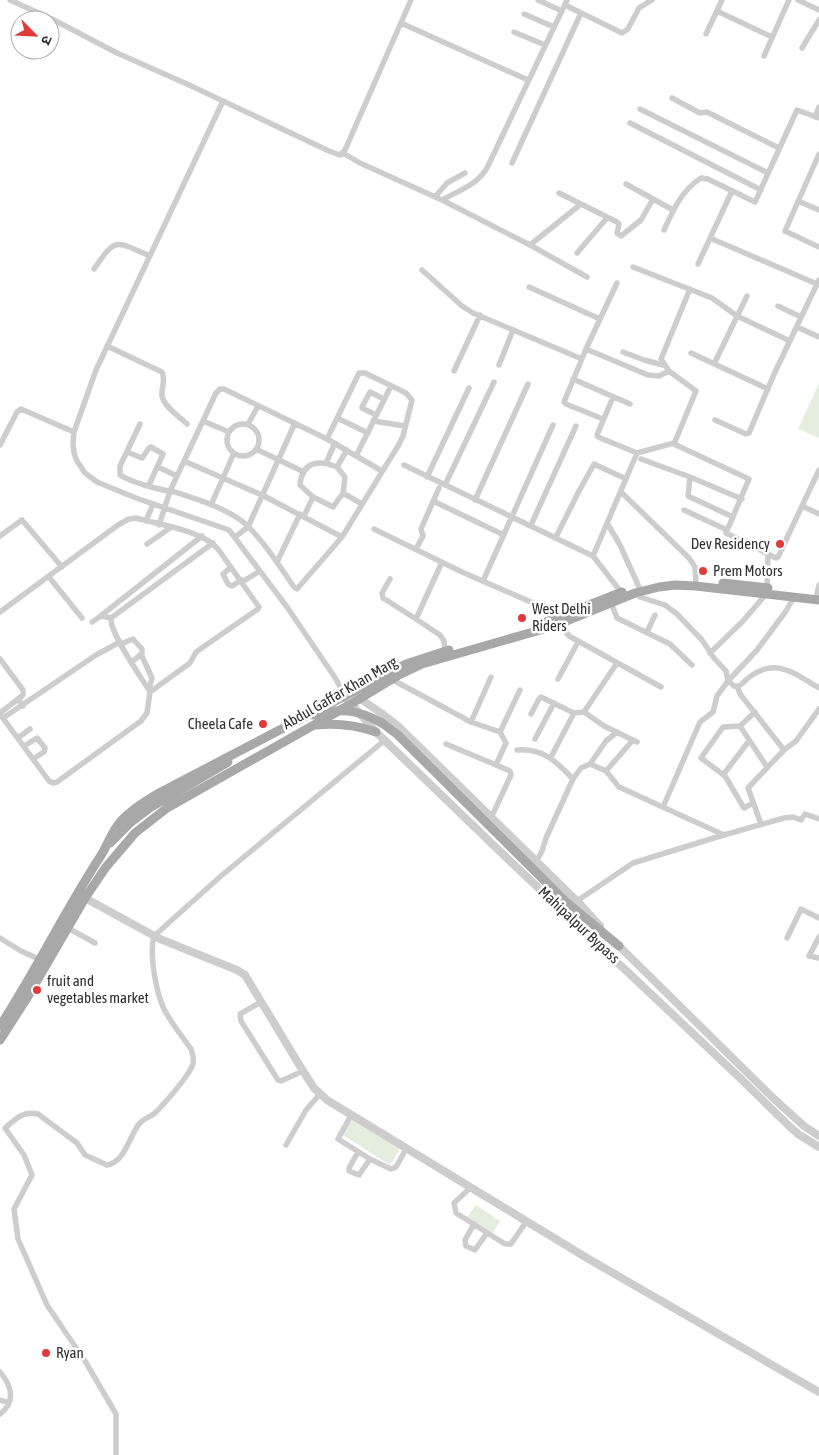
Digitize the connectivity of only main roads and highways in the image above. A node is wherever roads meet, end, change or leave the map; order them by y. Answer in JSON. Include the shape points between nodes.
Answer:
{"nodes":[{"id":1,"x":638,"y":590,"type":"junction"},
{"id":2,"x":767,"y":590,"type":"junction"},
{"id":3,"x":819,"y":593,"type":"edge"},
{"id":4,"x":561,"y":620,"type":"junction"},
{"id":5,"x":352,"y":698,"type":"junction"},
{"id":6,"x":312,"y":720,"type":"junction"},
{"id":7,"x":376,"y":732,"type":"road end"},
{"id":8,"x":108,"y":845,"type":"junction"},
{"id":9,"x":619,"y":946,"type":"road end"},
{"id":10,"x":0,"y":1026,"type":"edge"},
{"id":11,"x":0,"y":1040,"type":"edge"}],
"edges":[{"from":1,"to":2,"type":"main road","name":"Abdul Gaffar Khan Marg","via":[[675,586]]},
{"from":1,"to":2,"type":"main road","name":"Abdul Gaffar Khan Marg","via":[[665,582]]},
{"from":1,"to":4,"type":"main road","name":"Abdul Gaffar Khan Marg"},
{"from":1,"to":4,"type":"main road","name":"Abdul Gaffar Khan Marg","via":[[620,592]]},
{"from":2,"to":3,"type":"main road","name":"Abdul Gaffar Khan Marg"},
{"from":2,"to":3,"type":"main road","name":"Abdul Gaffar Khan Marg","via":[[794,596]]},
{"from":4,"to":5,"type":"main road","name":"Abdul Gaffar Khan Marg","via":[[521,637],[422,664]]},
{"from":4,"to":5,"type":"main road","name":"Abdul Gaffar Khan Marg","via":[[412,661]]},
{"from":5,"to":6,"type":"main road","name":"Abdul Gaffar Khan Marg"},
{"from":5,"to":8,"type":"main road","name":"Abdul Gaffar Khan Marg","via":[[269,734],[147,800],[122,820]]},
{"from":6,"to":7,"type":"main road","via":[[348,724]]},
{"from":6,"to":8,"type":"main road","via":[[151,807]]},
{"from":6,"to":9,"type":"main road","bridge":true,"via":[[332,710],[366,714],[382,723],[566,902]]},
{"from":6,"to":11,"type":"main road","name":"Abdul Gaffar Khan Marg","via":[[158,814],[126,842],[85,898]]},
{"from":8,"to":10,"type":"main road","name":"Abdul Gaffar Khan Marg"}]}
